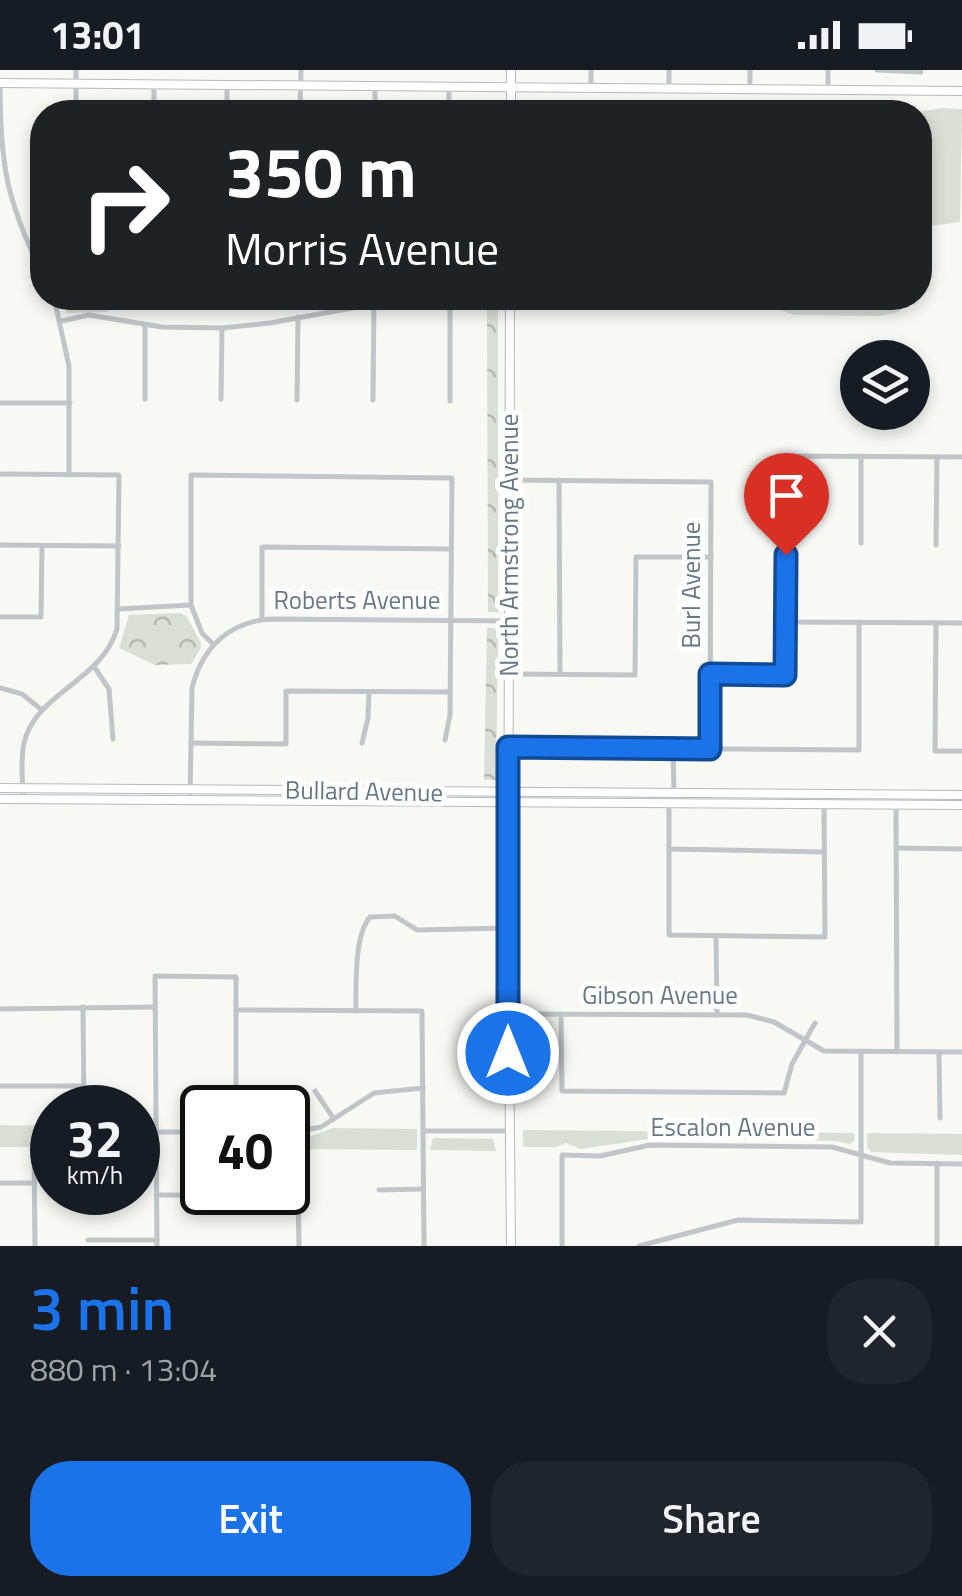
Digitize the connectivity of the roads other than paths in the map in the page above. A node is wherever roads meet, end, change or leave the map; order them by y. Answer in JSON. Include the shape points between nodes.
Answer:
{"nodes":[{"id":1,"x":76,"y":70,"type":"edge"},
{"id":2,"x":301,"y":70,"type":"edge"},
{"id":3,"x":511,"y":70,"type":"edge"},
{"id":4,"x":591,"y":70,"type":"edge"},
{"id":5,"x":670,"y":70,"type":"edge"},
{"id":6,"x":750,"y":70,"type":"edge"},
{"id":7,"x":828,"y":70,"type":"edge"},
{"id":8,"x":877,"y":70,"type":"edge"},
{"id":9,"x":922,"y":71,"type":"edge"},
{"id":10,"x":0,"y":83,"type":"edge"},
{"id":11,"x":76,"y":84,"type":"junction"},
{"id":12,"x":300,"y":84,"type":"junction"},
{"id":13,"x":154,"y":85,"type":"junction"},
{"id":14,"x":227,"y":85,"type":"junction"},
{"id":15,"x":376,"y":85,"type":"junction"},
{"id":16,"x":449,"y":86,"type":"junction"},
{"id":17,"x":510,"y":88,"type":"junction"},
{"id":18,"x":591,"y":88,"type":"junction"},
{"id":19,"x":669,"y":89,"type":"junction"},
{"id":20,"x":750,"y":90,"type":"junction"},
{"id":21,"x":828,"y":90,"type":"junction"},
{"id":22,"x":919,"y":91,"type":"junction"},
{"id":23,"x":962,"y":91,"type":"edge"},
{"id":24,"x":76,"y":100,"type":"edge"},
{"id":25,"x":154,"y":100,"type":"edge"},
{"id":26,"x":227,"y":100,"type":"edge"},
{"id":27,"x":300,"y":100,"type":"edge"},
{"id":28,"x":375,"y":100,"type":"edge"},
{"id":29,"x":449,"y":100,"type":"edge"},
{"id":30,"x":510,"y":100,"type":"edge"},
{"id":31,"x":1,"y":162,"type":"edge"},
{"id":32,"x":30,"y":247,"type":"edge"},
{"id":33,"x":58,"y":310,"type":"edge"},
{"id":34,"x":331,"y":310,"type":"edge"},
{"id":35,"x":374,"y":310,"type":"edge"},
{"id":36,"x":450,"y":310,"type":"edge"},
{"id":37,"x":510,"y":310,"type":"edge"},
{"id":38,"x":298,"y":317,"type":"junction"},
{"id":39,"x":61,"y":321,"type":"junction"},
{"id":40,"x":145,"y":325,"type":"junction"},
{"id":41,"x":222,"y":328,"type":"junction"},
{"id":42,"x":145,"y":399,"type":"dead end"},
{"id":43,"x":221,"y":399,"type":"dead end"},
{"id":44,"x":297,"y":400,"type":"dead end"},
{"id":45,"x":373,"y":400,"type":"dead end"},
{"id":46,"x":450,"y":401,"type":"dead end"},
{"id":47,"x":0,"y":403,"type":"edge"},
{"id":48,"x":70,"y":403,"type":"junction"},
{"id":49,"x":861,"y":456,"type":"junction"},
{"id":50,"x":936,"y":457,"type":"junction"},
{"id":51,"x":962,"y":458,"type":"edge"},
{"id":52,"x":0,"y":474,"type":"edge"},
{"id":53,"x":69,"y":475,"type":"junction"},
{"id":54,"x":510,"y":480,"type":"junction"},
{"id":55,"x":560,"y":480,"type":"junction"},
{"id":56,"x":861,"y":544,"type":"dead end"},
{"id":57,"x":0,"y":545,"type":"edge"},
{"id":58,"x":936,"y":545,"type":"dead end"},
{"id":59,"x":42,"y":546,"type":"junction"},
{"id":60,"x":118,"y":546,"type":"junction"},
{"id":61,"x":451,"y":548,"type":"junction"},
{"id":62,"x":711,"y":556,"type":"junction"},
{"id":63,"x":191,"y":605,"type":"junction"},
{"id":64,"x":118,"y":609,"type":"junction"},
{"id":65,"x":0,"y":617,"type":"edge"},
{"id":66,"x":262,"y":619,"type":"junction"},
{"id":67,"x":451,"y":621,"type":"junction"},
{"id":68,"x":508,"y":621,"type":"junction"},
{"id":69,"x":786,"y":622,"type":"junction"},
{"id":70,"x":859,"y":622,"type":"junction"},
{"id":71,"x":936,"y":623,"type":"junction"},
{"id":72,"x":962,"y":623,"type":"edge"},
{"id":73,"x":213,"y":644,"type":"junction"},
{"id":74,"x":95,"y":668,"type":"junction"},
{"id":75,"x":508,"y":674,"type":"junction"},
{"id":76,"x":560,"y":674,"type":"junction"},
{"id":77,"x":710,"y":674,"type":"junction"},
{"id":78,"x":0,"y":688,"type":"edge"},
{"id":79,"x":369,"y":692,"type":"junction"},
{"id":80,"x":450,"y":692,"type":"junction"},
{"id":81,"x":42,"y":710,"type":"junction"},
{"id":82,"x":113,"y":739,"type":"dead end"},
{"id":83,"x":445,"y":740,"type":"dead end"},
{"id":84,"x":191,"y":743,"type":"junction"},
{"id":85,"x":362,"y":743,"type":"dead end"},
{"id":86,"x":508,"y":747,"type":"junction"},
{"id":87,"x":673,"y":749,"type":"junction"},
{"id":88,"x":710,"y":749,"type":"junction"},
{"id":89,"x":962,"y":750,"type":"edge"},
{"id":90,"x":0,"y":788,"type":"edge"},
{"id":91,"x":23,"y":788,"type":"junction"},
{"id":92,"x":190,"y":789,"type":"junction"},
{"id":93,"x":508,"y":792,"type":"junction"},
{"id":94,"x":674,"y":793,"type":"junction"},
{"id":95,"x":727,"y":794,"type":"junction"},
{"id":96,"x":962,"y":794,"type":"edge"},
{"id":97,"x":896,"y":795,"type":"junction"},
{"id":98,"x":0,"y":798,"type":"edge"},
{"id":99,"x":23,"y":799,"type":"junction"},
{"id":100,"x":190,"y":800,"type":"junction"},
{"id":101,"x":508,"y":803,"type":"junction"},
{"id":102,"x":669,"y":804,"type":"junction"},
{"id":103,"x":962,"y":805,"type":"edge"},
{"id":104,"x":824,"y":806,"type":"junction"},
{"id":105,"x":896,"y":806,"type":"junction"},
{"id":106,"x":897,"y":848,"type":"junction"},
{"id":107,"x":669,"y":849,"type":"junction"},
{"id":108,"x":962,"y":849,"type":"edge"},
{"id":109,"x":825,"y":852,"type":"junction"},
{"id":110,"x":508,"y":928,"type":"junction"},
{"id":111,"x":716,"y":936,"type":"junction"},
{"id":112,"x":83,"y":1006,"type":"junction"},
{"id":113,"x":155,"y":1007,"type":"junction"},
{"id":114,"x":0,"y":1009,"type":"edge"},
{"id":115,"x":236,"y":1010,"type":"junction"},
{"id":116,"x":356,"y":1011,"type":"junction"},
{"id":117,"x":508,"y":1014,"type":"junction"},
{"id":118,"x":561,"y":1014,"type":"junction"},
{"id":119,"x":717,"y":1015,"type":"junction"},
{"id":120,"x":815,"y":1023,"type":"dead end"},
{"id":121,"x":804,"y":1042,"type":"junction"},
{"id":122,"x":860,"y":1052,"type":"junction"},
{"id":123,"x":962,"y":1052,"type":"edge"},
{"id":124,"x":897,"y":1053,"type":"junction"},
{"id":125,"x":940,"y":1053,"type":"junction"},
{"id":126,"x":83,"y":1085,"type":"edge"},
{"id":127,"x":156,"y":1085,"type":"edge"},
{"id":128,"x":236,"y":1085,"type":"edge"},
{"id":129,"x":0,"y":1086,"type":"edge"},
{"id":130,"x":30,"y":1086,"type":"edge"},
{"id":131,"x":423,"y":1088,"type":"junction"},
{"id":132,"x":315,"y":1091,"type":"dead end"},
{"id":133,"x":940,"y":1118,"type":"dead end"},
{"id":134,"x":334,"y":1119,"type":"junction"},
{"id":135,"x":310,"y":1130,"type":"edge"},
{"id":136,"x":424,"y":1131,"type":"junction"},
{"id":137,"x":509,"y":1131,"type":"junction"},
{"id":138,"x":860,"y":1155,"type":"junction"},
{"id":139,"x":937,"y":1164,"type":"junction"},
{"id":140,"x":962,"y":1164,"type":"edge"},
{"id":141,"x":0,"y":1183,"type":"edge"},
{"id":142,"x":30,"y":1183,"type":"edge"},
{"id":143,"x":379,"y":1190,"type":"dead end"},
{"id":144,"x":423,"y":1190,"type":"junction"},
{"id":145,"x":160,"y":1195,"type":"edge"},
{"id":146,"x":34,"y":1215,"type":"edge"},
{"id":147,"x":156,"y":1215,"type":"edge"},
{"id":148,"x":88,"y":1240,"type":"dead end"},
{"id":149,"x":157,"y":1243,"type":"edge"},
{"id":150,"x":34,"y":1246,"type":"edge"},
{"id":151,"x":298,"y":1246,"type":"edge"},
{"id":152,"x":424,"y":1246,"type":"edge"},
{"id":153,"x":511,"y":1246,"type":"edge"},
{"id":154,"x":562,"y":1246,"type":"edge"},
{"id":155,"x":639,"y":1246,"type":"edge"},
{"id":156,"x":937,"y":1246,"type":"edge"}],
"edges":[{"from":1,"to":11,"type":"street"},
{"from":2,"to":12,"type":"street"},
{"from":3,"to":17,"type":"main road"},
{"from":4,"to":18,"type":"street"},
{"from":5,"to":19,"type":"street"},
{"from":6,"to":20,"type":"street"},
{"from":7,"to":21,"type":"street"},
{"from":8,"to":9,"type":"street"},
{"from":9,"to":22,"type":"street"},
{"from":10,"to":11,"type":"main road"},
{"from":10,"to":31,"type":"street"},
{"from":11,"to":13,"type":"main road"},
{"from":11,"to":24,"type":"street"},
{"from":12,"to":14,"type":"main road"},
{"from":12,"to":15,"type":"main road"},
{"from":12,"to":27,"type":"street"},
{"from":13,"to":14,"type":"main road"},
{"from":13,"to":25,"type":"street"},
{"from":14,"to":26,"type":"street"},
{"from":15,"to":16,"type":"main road"},
{"from":15,"to":28,"type":"street"},
{"from":16,"to":17,"type":"main road"},
{"from":16,"to":29,"type":"street"},
{"from":17,"to":18,"type":"main road"},
{"from":17,"to":30,"type":"main road"},
{"from":18,"to":19,"type":"main road"},
{"from":19,"to":20,"type":"main road"},
{"from":20,"to":21,"type":"main road"},
{"from":21,"to":22,"type":"main road"},
{"from":22,"to":23,"type":"main road"},
{"from":31,"to":32,"type":"street"},
{"from":33,"to":39,"type":"street"},
{"from":34,"to":38,"type":"street"},
{"from":35,"to":45,"type":"street"},
{"from":36,"to":46,"type":"street"},
{"from":37,"to":54,"type":"main road","name":"North Armstrong Avenue"},
{"from":38,"to":41,"type":"street"},
{"from":38,"to":44,"type":"street"},
{"from":39,"to":40,"type":"street","via":[[89,316]]},
{"from":39,"to":48,"type":"street"},
{"from":40,"to":41,"type":"street"},
{"from":40,"to":42,"type":"street"},
{"from":41,"to":43,"type":"street"},
{"from":47,"to":48,"type":"street"},
{"from":48,"to":53,"type":"street"},
{"from":49,"to":50,"type":"street"},
{"from":49,"to":56,"type":"street"},
{"from":49,"to":69,"type":"street","via":[[787,456]]},
{"from":50,"to":51,"type":"street"},
{"from":50,"to":58,"type":"street"},
{"from":52,"to":53,"type":"street"},
{"from":53,"to":60,"type":"street","via":[[118,475]]},
{"from":54,"to":55,"type":"street"},
{"from":54,"to":68,"type":"main road","name":"North Armstrong Avenue"},
{"from":55,"to":62,"type":"street","name":"Burl Avenue","via":[[711,482]]},
{"from":55,"to":76,"type":"street"},
{"from":57,"to":59,"type":"street"},
{"from":59,"to":60,"type":"street"},
{"from":59,"to":65,"type":"street","via":[[42,617]]},
{"from":60,"to":64,"type":"street"},
{"from":61,"to":63,"type":"street","via":[[452,478],[191,475]]},
{"from":61,"to":66,"type":"street","via":[[262,547]]},
{"from":61,"to":67,"type":"street"},
{"from":62,"to":76,"type":"street","via":[[636,557],[636,674]]},
{"from":62,"to":77,"type":"street","name":"Burl Avenue"},
{"from":63,"to":64,"type":"street"},
{"from":63,"to":73,"type":"street"},
{"from":64,"to":74,"type":"street","via":[[113,644]]},
{"from":66,"to":67,"type":"street","name":"Roberts Avenue"},
{"from":66,"to":73,"type":"street","name":"Roberts Avenue"},
{"from":67,"to":68,"type":"street","name":"Roberts Avenue"},
{"from":67,"to":80,"type":"street"},
{"from":68,"to":75,"type":"main road","name":"North Armstrong Avenue"},
{"from":69,"to":70,"type":"street"},
{"from":69,"to":77,"type":"street","via":[[785,675]]},
{"from":70,"to":71,"type":"street"},
{"from":70,"to":88,"type":"street","via":[[859,750]]},
{"from":71,"to":72,"type":"street"},
{"from":71,"to":89,"type":"street","via":[[935,751]]},
{"from":73,"to":84,"type":"street","via":[[192,688]]},
{"from":74,"to":81,"type":"street"},
{"from":74,"to":82,"type":"street","via":[[109,689]]},
{"from":75,"to":76,"type":"street"},
{"from":75,"to":86,"type":"main road","name":"North Armstrong Avenue"},
{"from":77,"to":88,"type":"street","name":"Burl Avenue"},
{"from":78,"to":81,"type":"street"},
{"from":79,"to":80,"type":"street"},
{"from":79,"to":84,"type":"street","via":[[286,691],[286,744]]},
{"from":79,"to":85,"type":"street"},
{"from":80,"to":83,"type":"street"},
{"from":81,"to":91,"type":"street","via":[[24,742]]},
{"from":84,"to":92,"type":"street"},
{"from":86,"to":87,"type":"street"},
{"from":86,"to":93,"type":"main road","name":"North Armstrong Avenue"},
{"from":87,"to":88,"type":"street"},
{"from":87,"to":94,"type":"street"},
{"from":90,"to":91,"type":"main road","name":"Bullard Avenue"},
{"from":91,"to":92,"type":"main road","name":"Bullard Avenue"},
{"from":91,"to":99,"type":"street"},
{"from":92,"to":93,"type":"main road","name":"Bullard Avenue"},
{"from":92,"to":100,"type":"street"},
{"from":93,"to":94,"type":"main road","name":"Bullard Avenue"},
{"from":93,"to":101,"type":"main road","name":"North Armstrong Avenue"},
{"from":94,"to":95,"type":"main road","name":"Bullard Avenue"},
{"from":95,"to":97,"type":"main road","name":"Bullard Avenue"},
{"from":95,"to":102,"type":"main road","name":"Bullard Avenue"},
{"from":96,"to":97,"type":"main road","name":"Bullard Avenue"},
{"from":97,"to":105,"type":"street"},
{"from":98,"to":99,"type":"main road","name":"Bullard Avenue"},
{"from":99,"to":100,"type":"main road","name":"Bullard Avenue"},
{"from":100,"to":101,"type":"main road","name":"Bullard Avenue"},
{"from":101,"to":102,"type":"main road","name":"Bullard Avenue"},
{"from":101,"to":110,"type":"main road","name":"North Armstrong Avenue"},
{"from":102,"to":104,"type":"main road","name":"Bullard Avenue"},
{"from":102,"to":107,"type":"street"},
{"from":103,"to":105,"type":"main road","name":"Bullard Avenue"},
{"from":104,"to":105,"type":"main road","name":"Bullard Avenue"},
{"from":104,"to":109,"type":"street"},
{"from":105,"to":106,"type":"street"},
{"from":106,"to":108,"type":"street"},
{"from":106,"to":124,"type":"street"},
{"from":107,"to":109,"type":"street"},
{"from":107,"to":111,"type":"street","via":[[669,935]]},
{"from":109,"to":111,"type":"street","via":[[825,937]]},
{"from":110,"to":116,"type":"street","via":[[422,930],[395,916],[370,917],[362,930]]},
{"from":110,"to":117,"type":"main road","name":"North Armstrong Avenue"},
{"from":111,"to":119,"type":"street"},
{"from":112,"to":113,"type":"street"},
{"from":112,"to":114,"type":"street"},
{"from":112,"to":126,"type":"street"},
{"from":113,"to":115,"type":"street","via":[[155,976],[236,977]]},
{"from":113,"to":127,"type":"street"},
{"from":115,"to":116,"type":"street"},
{"from":115,"to":128,"type":"street"},
{"from":116,"to":131,"type":"street","via":[[422,1012]]},
{"from":117,"to":118,"type":"street","name":"Gibson Avenue"},
{"from":117,"to":137,"type":"main road","name":"North Armstrong Avenue"},
{"from":118,"to":119,"type":"street","name":"Gibson Avenue"},
{"from":118,"to":121,"type":"street","via":[[562,1090],[784,1094]]},
{"from":119,"to":121,"type":"street","name":"Gibson Avenue","via":[[761,1017]]},
{"from":120,"to":121,"type":"street"},
{"from":121,"to":122,"type":"street","name":"Gibson Avenue"},
{"from":122,"to":124,"type":"street","name":"Gibson Avenue"},
{"from":122,"to":138,"type":"street"},
{"from":123,"to":125,"type":"street","name":"Gibson Avenue"},
{"from":124,"to":125,"type":"street","name":"Gibson Avenue"},
{"from":125,"to":133,"type":"street"},
{"from":129,"to":130,"type":"street"},
{"from":131,"to":134,"type":"street","via":[[374,1092]]},
{"from":131,"to":136,"type":"street"},
{"from":132,"to":134,"type":"street"},
{"from":134,"to":135,"type":"street"},
{"from":136,"to":137,"type":"street"},
{"from":136,"to":144,"type":"street"},
{"from":137,"to":153,"type":"main road","name":"North Armstrong Avenue"},
{"from":138,"to":139,"type":"street","name":"Escalon Avenue"},
{"from":138,"to":154,"type":"street","name":"Escalon Avenue","via":[[832,1147],[650,1145],[562,1156]]},
{"from":138,"to":155,"type":"street","via":[[862,1222],[738,1220]]},
{"from":139,"to":140,"type":"street","name":"Escalon Avenue"},
{"from":139,"to":156,"type":"street"},
{"from":141,"to":142,"type":"street"},
{"from":143,"to":144,"type":"street"},
{"from":144,"to":152,"type":"street"},
{"from":145,"to":151,"type":"street","via":[[298,1196]]},
{"from":146,"to":150,"type":"street"},
{"from":147,"to":149,"type":"street"},
{"from":148,"to":149,"type":"street"}]}
